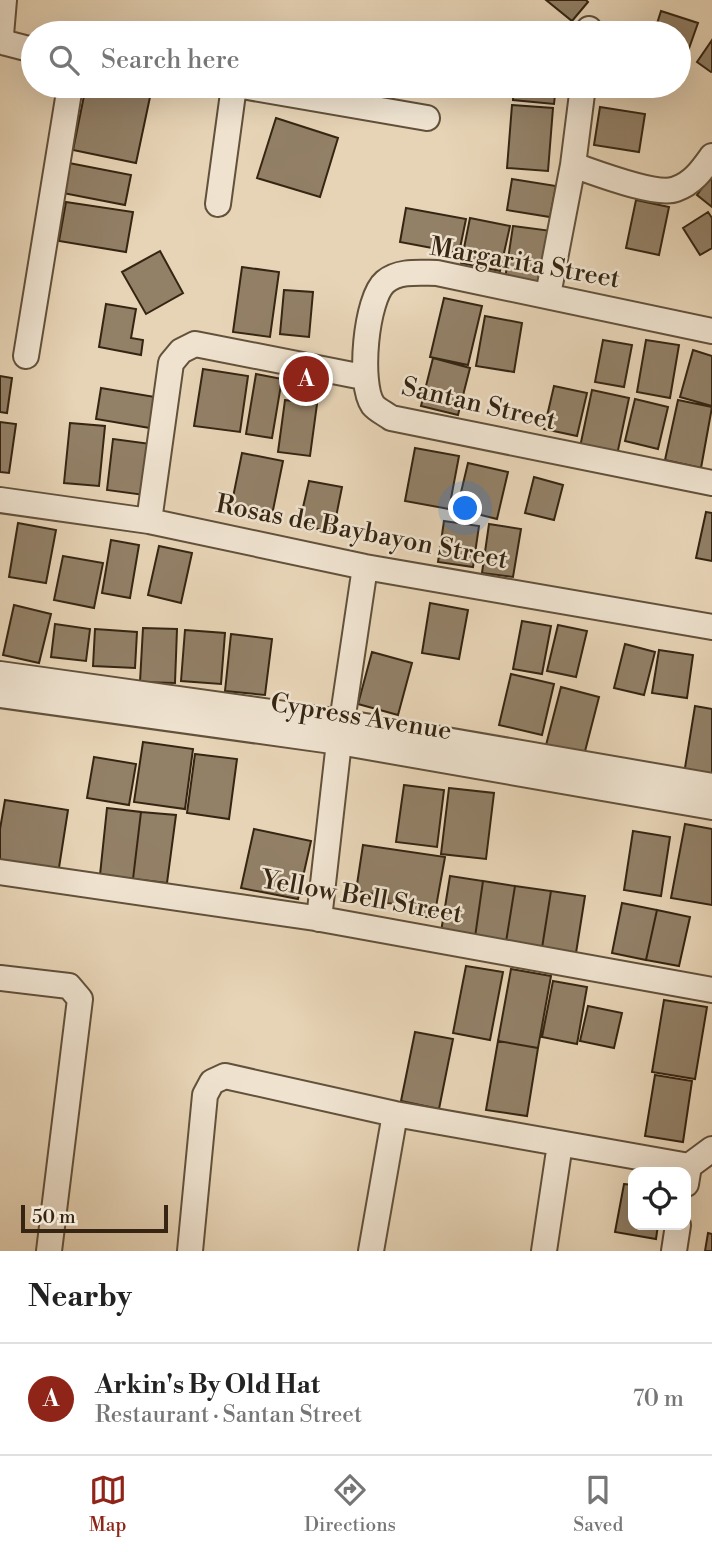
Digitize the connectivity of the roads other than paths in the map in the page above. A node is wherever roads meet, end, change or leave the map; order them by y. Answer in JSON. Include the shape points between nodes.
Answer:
{"nodes":[{"id":1,"x":4,"y":0,"type":"edge"},
{"id":2,"x":21,"y":47,"type":"edge"},
{"id":3,"x":68,"y":98,"type":"edge"},
{"id":4,"x":232,"y":98,"type":"edge"},
{"id":5,"x":313,"y":98,"type":"edge"},
{"id":6,"x":581,"y":98,"type":"edge"},
{"id":7,"x":426,"y":117,"type":"dead end"},
{"id":8,"x":712,"y":156,"type":"edge"},
{"id":9,"x":573,"y":165,"type":"junction"},
{"id":10,"x":218,"y":204,"type":"dead end"},
{"id":11,"x":548,"y":295,"type":"junction"},
{"id":12,"x":712,"y":331,"type":"edge"},
{"id":13,"x":26,"y":356,"type":"dead end"},
{"id":14,"x":363,"y":377,"type":"junction"},
{"id":15,"x":712,"y":483,"type":"edge"},
{"id":16,"x":0,"y":500,"type":"edge"},
{"id":17,"x":149,"y":521,"type":"junction"},
{"id":18,"x":365,"y":567,"type":"junction"},
{"id":19,"x":712,"y":627,"type":"edge"},
{"id":20,"x":0,"y":674,"type":"edge"},
{"id":21,"x":0,"y":695,"type":"edge"},
{"id":22,"x":341,"y":732,"type":"junction"},
{"id":23,"x":712,"y":786,"type":"edge"},
{"id":24,"x":712,"y":807,"type":"edge"},
{"id":25,"x":0,"y":872,"type":"edge"},
{"id":26,"x":319,"y":919,"type":"junction"},
{"id":27,"x":0,"y":978,"type":"edge"},
{"id":28,"x":712,"y":990,"type":"edge"},
{"id":29,"x":395,"y":1114,"type":"junction"},
{"id":30,"x":560,"y":1144,"type":"junction"},
{"id":31,"x":712,"y":1149,"type":"edge"},
{"id":32,"x":654,"y":1167,"type":"edge"},
{"id":33,"x":691,"y":1171,"type":"edge"},
{"id":34,"x":677,"y":1230,"type":"edge"},
{"id":35,"x":193,"y":1250,"type":"edge"},
{"id":36,"x":49,"y":1251,"type":"edge"},
{"id":37,"x":371,"y":1251,"type":"edge"},
{"id":38,"x":544,"y":1251,"type":"edge"},
{"id":39,"x":674,"y":1251,"type":"edge"}],
"edges":[{"from":1,"to":2,"type":"street","via":[[1,35],[6,43]]},
{"from":3,"to":13,"type":"street"},
{"from":4,"to":10,"type":"street"},
{"from":5,"to":7,"type":"street"},
{"from":6,"to":9,"type":"street"},
{"from":8,"to":9,"type":"street","via":[[696,177],[673,191],[651,189]]},
{"from":9,"to":11,"type":"street"},
{"from":11,"to":12,"type":"street","name":"Margarita Street"},
{"from":11,"to":14,"type":"street","name":"Margarita Street","via":[[437,273],[408,272],[386,280],[375,295]]},
{"from":14,"to":15,"type":"street","name":"Santan Street","via":[[373,406],[391,418]]},
{"from":14,"to":17,"type":"street","via":[[195,344],[181,351],[170,363]]},
{"from":16,"to":17,"type":"street","name":"Rosas de Baybayon Street"},
{"from":17,"to":18,"type":"street","name":"Rosas de Baybayon Street"},
{"from":18,"to":19,"type":"street","name":"Rosas de Baybayon Street"},
{"from":18,"to":22,"type":"street"},
{"from":20,"to":22,"type":"street","name":"Cypress Avenue"},
{"from":21,"to":22,"type":"street","name":"Cypress Avenue"},
{"from":22,"to":23,"type":"street","name":"Cypress Avenue"},
{"from":22,"to":24,"type":"street","name":"Cypress Avenue"},
{"from":22,"to":26,"type":"street"},
{"from":25,"to":26,"type":"street","name":"Yellow Bell Street"},
{"from":26,"to":28,"type":"street","name":"Yellow Bell Street"},
{"from":27,"to":36,"type":"street","via":[[69,986],[80,999]]},
{"from":29,"to":30,"type":"street"},
{"from":29,"to":35,"type":"street","via":[[225,1076],[212,1082],[205,1095]]},
{"from":29,"to":37,"type":"street"},
{"from":30,"to":32,"type":"street"},
{"from":30,"to":38,"type":"street"},
{"from":31,"to":33,"type":"street"},
{"from":34,"to":39,"type":"street"}]}
